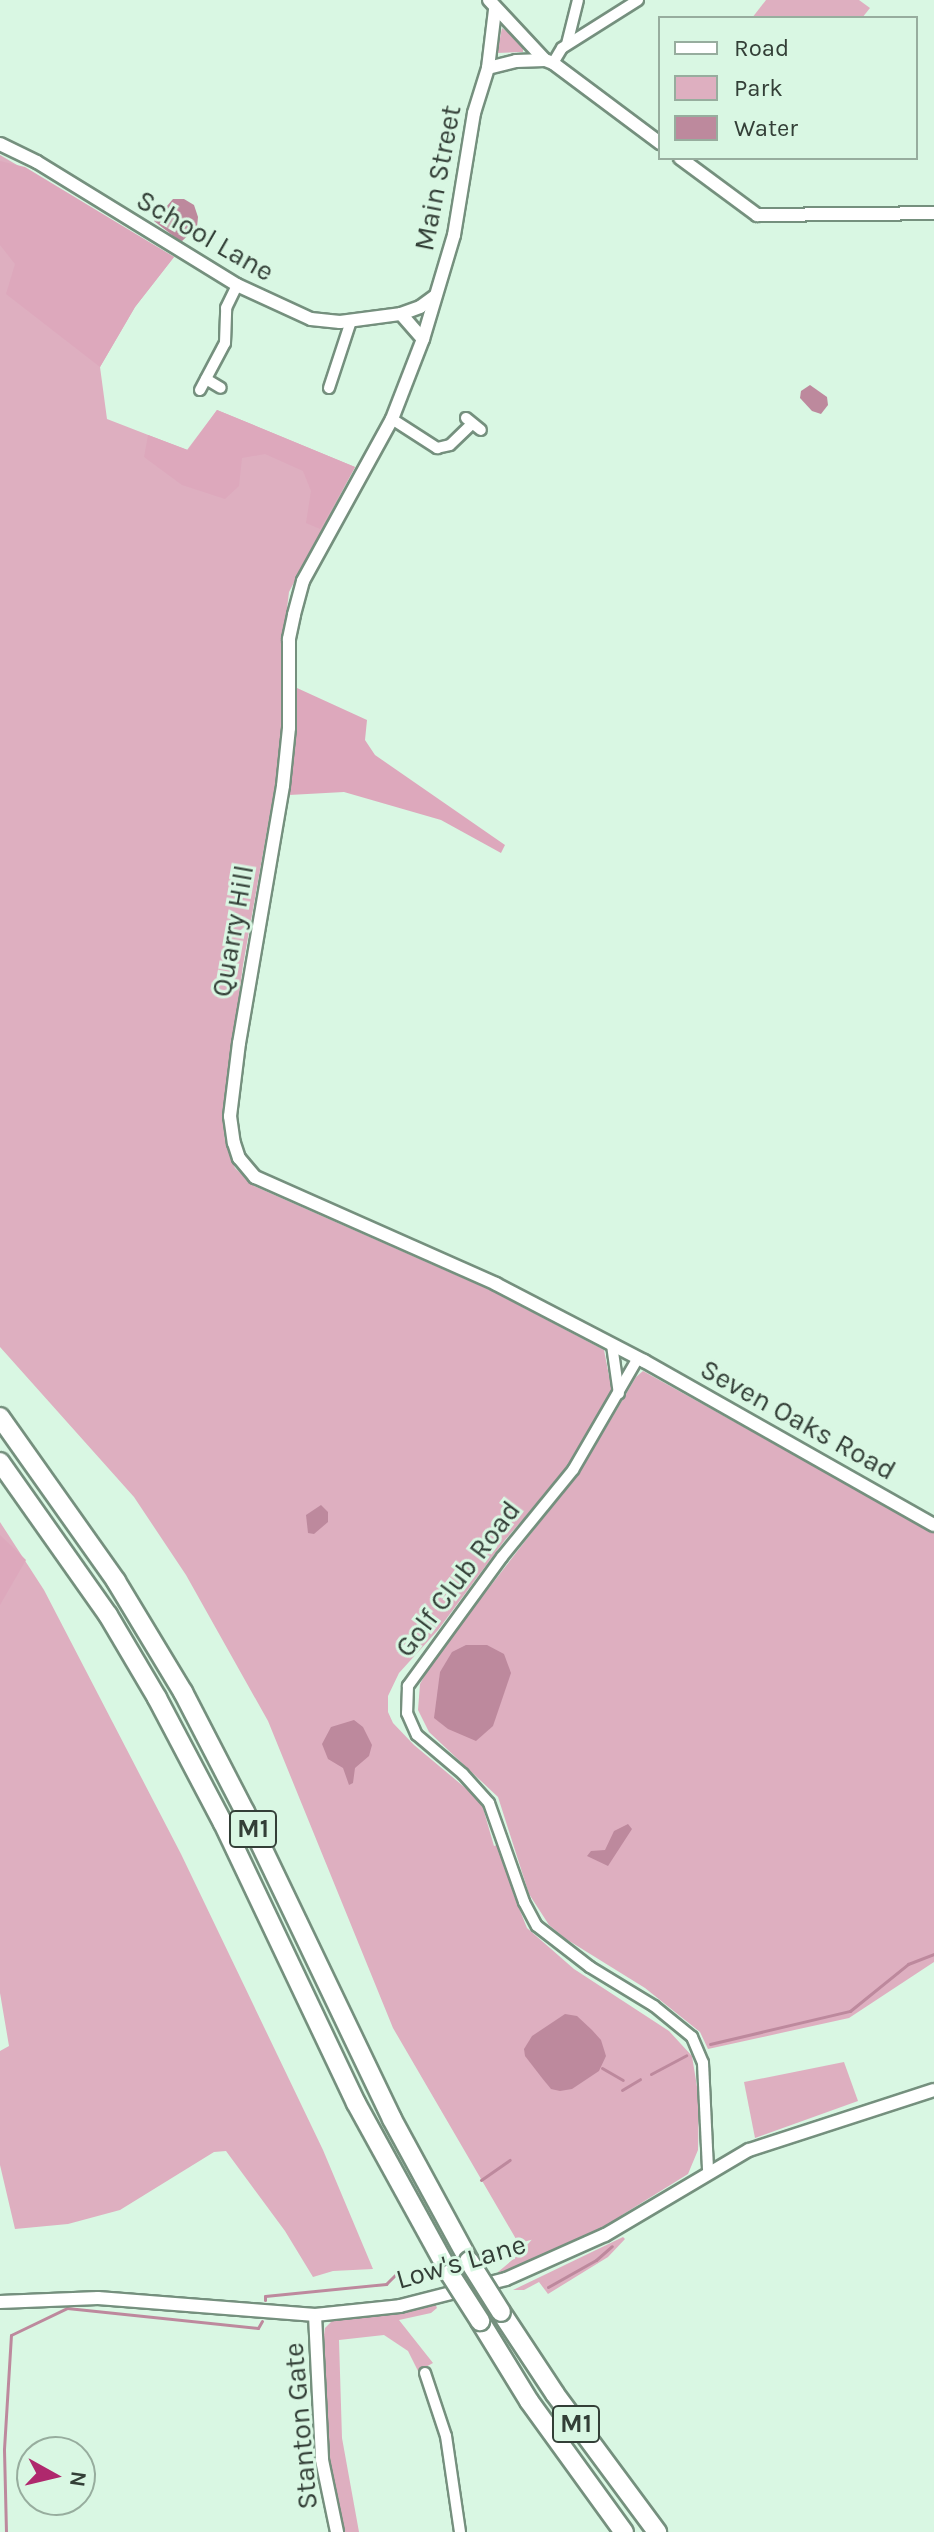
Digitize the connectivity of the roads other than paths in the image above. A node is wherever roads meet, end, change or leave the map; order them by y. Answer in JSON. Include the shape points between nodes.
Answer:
{"nodes":[{"id":1,"x":578,"y":0,"type":"edge"},
{"id":2,"x":638,"y":0,"type":"edge"},
{"id":3,"x":492,"y":5,"type":"edge"},
{"id":4,"x":567,"y":44,"type":"junction"},
{"id":5,"x":549,"y":61,"type":"junction"},
{"id":6,"x":488,"y":68,"type":"junction"},
{"id":7,"x":658,"y":142,"type":"edge"},
{"id":8,"x":0,"y":144,"type":"edge"},
{"id":9,"x":683,"y":160,"type":"edge"},
{"id":10,"x":934,"y":213,"type":"edge"},
{"id":11,"x":237,"y":285,"type":"junction"},
{"id":12,"x":435,"y":296,"type":"junction"},
{"id":13,"x":401,"y":314,"type":"junction"},
{"id":14,"x":351,"y":321,"type":"junction"},
{"id":15,"x":423,"y":339,"type":"junction"},
{"id":16,"x":206,"y":379,"type":"junction"},
{"id":17,"x":221,"y":388,"type":"dead end"},
{"id":18,"x":329,"y":388,"type":"dead end"},
{"id":19,"x":200,"y":390,"type":"dead end"},
{"id":20,"x":392,"y":419,"type":"junction"},
{"id":21,"x":473,"y":424,"type":"dead end"},
{"id":22,"x":612,"y":1345,"type":"junction"},
{"id":23,"x":638,"y":1358,"type":"junction"},
{"id":24,"x":619,"y":1394,"type":"junction"},
{"id":25,"x":0,"y":1417,"type":"edge"},
{"id":26,"x":0,"y":1462,"type":"edge"},
{"id":27,"x":934,"y":1525,"type":"edge"},
{"id":28,"x":934,"y":2090,"type":"edge"},
{"id":29,"x":708,"y":2171,"type":"junction"},
{"id":30,"x":6,"y":2301,"type":"edge"},
{"id":31,"x":315,"y":2315,"type":"junction"},
{"id":32,"x":425,"y":2373,"type":"dead end"},
{"id":33,"x":337,"y":2532,"type":"edge"},
{"id":34,"x":460,"y":2532,"type":"edge"},
{"id":35,"x":624,"y":2532,"type":"edge"},
{"id":36,"x":657,"y":2532,"type":"edge"}],
"edges":[{"from":1,"to":4,"type":"street"},
{"from":2,"to":4,"type":"street"},
{"from":3,"to":5,"type":"street"},
{"from":3,"to":6,"type":"street","name":"Main Street"},
{"from":4,"to":5,"type":"street"},
{"from":5,"to":6,"type":"street"},
{"from":5,"to":7,"type":"street"},
{"from":6,"to":12,"type":"street","name":"Main Street","via":[[474,113],[454,235]]},
{"from":8,"to":11,"type":"street","name":"School Lane"},
{"from":9,"to":10,"type":"street","via":[[763,215]]},
{"from":11,"to":14,"type":"street","name":"School Lane","via":[[311,319]]},
{"from":11,"to":16,"type":"street","via":[[226,308],[225,343]]},
{"from":12,"to":13,"type":"street","name":"School Lane"},
{"from":12,"to":15,"type":"street","name":"Quarry Hill"},
{"from":13,"to":14,"type":"street","name":"School Lane"},
{"from":13,"to":15,"type":"street"},
{"from":14,"to":18,"type":"street"},
{"from":15,"to":20,"type":"street","name":"Quarry Hill"},
{"from":16,"to":17,"type":"street"},
{"from":16,"to":19,"type":"street"},
{"from":20,"to":21,"type":"street","via":[[437,448],[450,445]]},
{"from":20,"to":22,"type":"street","name":"Quarry Hill","via":[[324,539],[303,581],[294,615],[283,786],[239,1043],[230,1116],[234,1143],[247,1169],[269,1184],[496,1284]]},
{"from":22,"to":23,"type":"street","name":"Quarry Hill"},
{"from":22,"to":24,"type":"street"},
{"from":23,"to":24,"type":"street","name":"Golf Club Road"},
{"from":23,"to":27,"type":"street","name":"Seven Oaks Road"},
{"from":24,"to":29,"type":"street","name":"Golf Club Road","via":[[573,1470],[408,1686],[407,1713],[417,1735],[489,1803],[537,1926],[692,2037],[703,2063]]},
{"from":25,"to":36,"type":"highway","number":"M1","bridge":true,"via":[[116,1581],[183,1692],[392,2119],[469,2261],[555,2394]]},
{"from":26,"to":35,"type":"highway","number":"M1","bridge":true,"via":[[99,1602],[157,1698],[223,1823],[356,2103],[450,2274],[529,2401]]},
{"from":28,"to":29,"type":"street","name":"Low's Lane","via":[[793,2133]]},
{"from":29,"to":31,"type":"street","name":"Low's Lane","via":[[605,2235],[506,2279],[400,2306]]},
{"from":30,"to":31,"type":"street","name":"Low's Lane","via":[[98,2298]]},
{"from":31,"to":33,"type":"street","name":"Stanton Gate","via":[[322,2460]]},
{"from":32,"to":34,"type":"street","via":[[446,2436]]}]}
